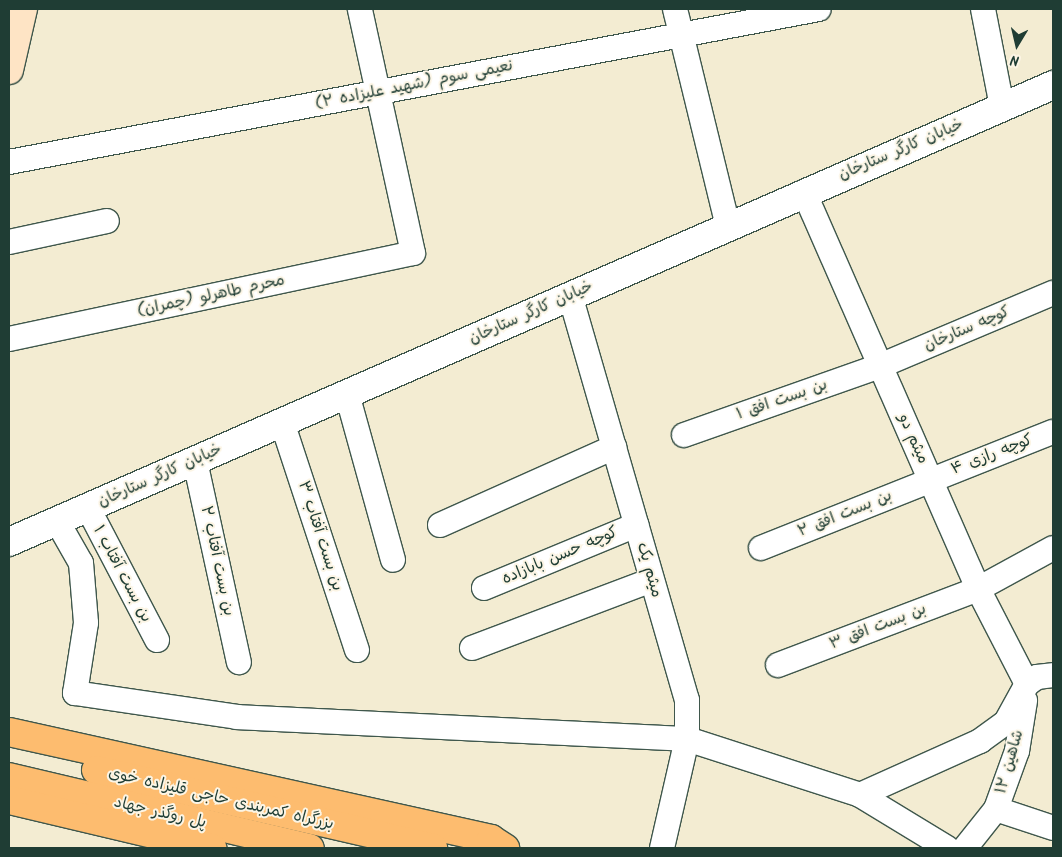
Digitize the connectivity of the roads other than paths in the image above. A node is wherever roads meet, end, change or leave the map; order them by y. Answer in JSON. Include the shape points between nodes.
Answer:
{"nodes":[{"id":1,"x":23,"y":9,"type":"edge"},
{"id":2,"x":360,"y":9,"type":"edge"},
{"id":3,"x":675,"y":9,"type":"edge"},
{"id":4,"x":819,"y":9,"type":"edge"},
{"id":5,"x":983,"y":9,"type":"edge"},
{"id":6,"x":681,"y":35,"type":"junction"},
{"id":7,"x":9,"y":70,"type":"edge"},
{"id":8,"x":1053,"y":85,"type":"edge"},
{"id":9,"x":378,"y":92,"type":"junction"},
{"id":10,"x":1002,"y":107,"type":"junction"},
{"id":11,"x":9,"y":162,"type":"edge"},
{"id":12,"x":804,"y":192,"type":"junction"},
{"id":13,"x":107,"y":221,"type":"dead end"},
{"id":14,"x":728,"y":226,"type":"junction"},
{"id":15,"x":9,"y":242,"type":"edge"},
{"id":16,"x":1053,"y":293,"type":"edge"},
{"id":17,"x":570,"y":295,"type":"junction"},
{"id":18,"x":9,"y":339,"type":"edge"},
{"id":19,"x":880,"y":366,"type":"junction"},
{"id":20,"x":347,"y":394,"type":"junction"},
{"id":21,"x":282,"y":422,"type":"junction"},
{"id":22,"x":1053,"y":432,"type":"edge"},
{"id":23,"x":684,"y":435,"type":"dead end"},
{"id":24,"x":614,"y":447,"type":"junction"},
{"id":25,"x":195,"y":460,"type":"junction"},
{"id":26,"x":930,"y":479,"type":"junction"},
{"id":27,"x":88,"y":508,"type":"junction"},
{"id":28,"x":57,"y":521,"type":"junction"},
{"id":29,"x":440,"y":525,"type":"dead end"},
{"id":30,"x":636,"y":525,"type":"junction"},
{"id":31,"x":9,"y":542,"type":"edge"},
{"id":32,"x":761,"y":548,"type":"dead end"},
{"id":33,"x":1053,"y":548,"type":"edge"},
{"id":34,"x":393,"y":560,"type":"dead end"},
{"id":35,"x":652,"y":580,"type":"junction"},
{"id":36,"x":484,"y":588,"type":"dead end"},
{"id":37,"x":978,"y":589,"type":"junction"},
{"id":38,"x":157,"y":640,"type":"dead end"},
{"id":39,"x":472,"y":648,"type":"dead end"},
{"id":40,"x":357,"y":650,"type":"dead end"},
{"id":41,"x":239,"y":662,"type":"dead end"},
{"id":42,"x":778,"y":665,"type":"dead end"},
{"id":43,"x":1053,"y":676,"type":"edge"},
{"id":44,"x":1028,"y":684,"type":"junction"},
{"id":45,"x":9,"y":732,"type":"edge"},
{"id":46,"x":687,"y":739,"type":"junction"},
{"id":47,"x":9,"y":750,"type":"edge"},
{"id":48,"x":9,"y":777,"type":"edge"},
{"id":49,"x":860,"y":795,"type":"junction"},
{"id":50,"x":9,"y":801,"type":"edge"},
{"id":51,"x":996,"y":810,"type":"junction"},
{"id":52,"x":1053,"y":828,"type":"edge"},
{"id":53,"x":212,"y":848,"type":"edge"},
{"id":54,"x":310,"y":848,"type":"edge"},
{"id":55,"x":433,"y":848,"type":"edge"},
{"id":56,"x":505,"y":848,"type":"edge"},
{"id":57,"x":662,"y":848,"type":"edge"},
{"id":58,"x":947,"y":848,"type":"edge"},
{"id":59,"x":965,"y":848,"type":"edge"}],
"edges":[{"from":1,"to":7,"type":"main road"},
{"from":2,"to":9,"type":"street"},
{"from":3,"to":6,"type":"street"},
{"from":4,"to":6,"type":"street","name":"نعیمی سوم (شهید علیزاده ۲)"},
{"from":5,"to":10,"type":"street"},
{"from":6,"to":9,"type":"street","name":"نعیمی سوم (شهید علیزاده ۲)"},
{"from":6,"to":14,"type":"street"},
{"from":8,"to":10,"type":"street","name":"خیابان کارگر ستارخان"},
{"from":9,"to":11,"type":"street","name":"نعیمی سوم (شهید علیزاده ۲)"},
{"from":9,"to":18,"type":"street","name":"محرم طاهرلو (چمران)","via":[[413,253]]},
{"from":10,"to":12,"type":"street","name":"خیابان کارگر ستارخان"},
{"from":12,"to":14,"type":"street","name":"خیابان کارگر ستارخان"},
{"from":12,"to":19,"type":"street","name":"میثم دو"},
{"from":13,"to":15,"type":"street"},
{"from":14,"to":17,"type":"street","name":"خیابان کارگر ستارخان"},
{"from":16,"to":19,"type":"street","name":"کوچه ستارخان"},
{"from":17,"to":20,"type":"street","name":"خیابان کارگر ستارخان"},
{"from":17,"to":24,"type":"street","name":"میثم یک"},
{"from":19,"to":23,"type":"street","name":"بن بست افق ۱"},
{"from":19,"to":26,"type":"street","name":"میثم دو"},
{"from":20,"to":21,"type":"street","name":"خیابان کارگر ستارخان"},
{"from":20,"to":34,"type":"street"},
{"from":21,"to":25,"type":"street","name":"خیابان کارگر ستارخان"},
{"from":21,"to":40,"type":"street","name":"بن بست آفتاب ۳"},
{"from":22,"to":26,"type":"street","name":"کوچه رازی ۴"},
{"from":24,"to":29,"type":"street"},
{"from":24,"to":30,"type":"street","name":"میثم یک"},
{"from":25,"to":27,"type":"street","name":"خیابان کارگر ستارخان"},
{"from":25,"to":41,"type":"street","name":"بن بست آفتاب ۲"},
{"from":26,"to":32,"type":"street","name":"بن بست افق ۲"},
{"from":26,"to":37,"type":"street","name":"میثم دو"},
{"from":27,"to":28,"type":"street","name":"خیابان کارگر ستارخان"},
{"from":27,"to":38,"type":"street","name":"بن بست آفتاب ۱"},
{"from":28,"to":31,"type":"street","name":"خیابان کارگر ستارخان"},
{"from":28,"to":46,"type":"street","via":[[81,563],[86,623],[75,693],[237,717]]},
{"from":30,"to":35,"type":"street","name":"میثم یک"},
{"from":30,"to":36,"type":"street","name":"کوچه حسن بابازاده"},
{"from":33,"to":37,"type":"street","name":"بن بست افق ۳"},
{"from":35,"to":39,"type":"street"},
{"from":35,"to":46,"type":"street","name":"میثم یک","via":[[687,700]]},
{"from":37,"to":42,"type":"street","name":"بن بست افق ۳"},
{"from":37,"to":44,"type":"street","name":"میثم دو"},
{"from":43,"to":44,"type":"street","via":[[1037,677]]},
{"from":44,"to":49,"type":"street","via":[[1006,722],[980,741]]},
{"from":44,"to":51,"type":"street","name":"شاهین ۱۲","via":[[1016,752]]},
{"from":45,"to":56,"type":"highway","via":[[492,839]]},
{"from":46,"to":49,"type":"street"},
{"from":46,"to":57,"type":"street","name":"میثم یک"},
{"from":47,"to":55,"type":"highway","name":"بزرگراه کمربندی حاجی قلیزاده خوی"},
{"from":48,"to":54,"type":"highway","name":"پل روگذر جهاد"},
{"from":49,"to":58,"type":"street"},
{"from":50,"to":53,"type":"highway"},
{"from":51,"to":52,"type":"street","name":"شاهین ۱۲"},
{"from":51,"to":59,"type":"street"}]}
